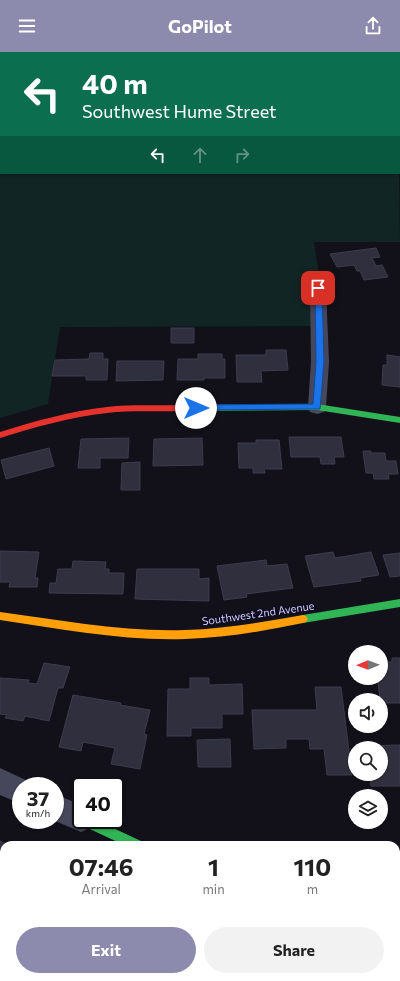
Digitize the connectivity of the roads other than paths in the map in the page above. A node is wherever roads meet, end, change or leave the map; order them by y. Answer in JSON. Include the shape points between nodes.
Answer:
{"nodes":[{"id":1,"x":318,"y":288,"type":"dead end"},
{"id":2,"x":317,"y":407,"type":"junction"},
{"id":3,"x":400,"y":420,"type":"edge"},
{"id":4,"x":0,"y":434,"type":"edge"},
{"id":5,"x":400,"y":603,"type":"edge"},
{"id":6,"x":0,"y":616,"type":"edge"},
{"id":7,"x":0,"y":781,"type":"edge"},
{"id":8,"x":12,"y":787,"type":"edge"},
{"id":9,"x":102,"y":829,"type":"edge"},
{"id":10,"x":128,"y":841,"type":"edge"}],
"edges":[{"from":1,"to":2,"type":"street","via":[[320,362]]},
{"from":2,"to":3,"type":"street","via":[[340,408],[364,415]]},
{"from":2,"to":4,"type":"street","via":[[121,409],[51,420]]},
{"from":5,"to":6,"type":"street","name":"Southwest 2nd Avenue","via":[[363,607],[246,630],[188,635],[103,631]]},
{"from":7,"to":8,"type":"street"},
{"from":9,"to":10,"type":"street"}]}
